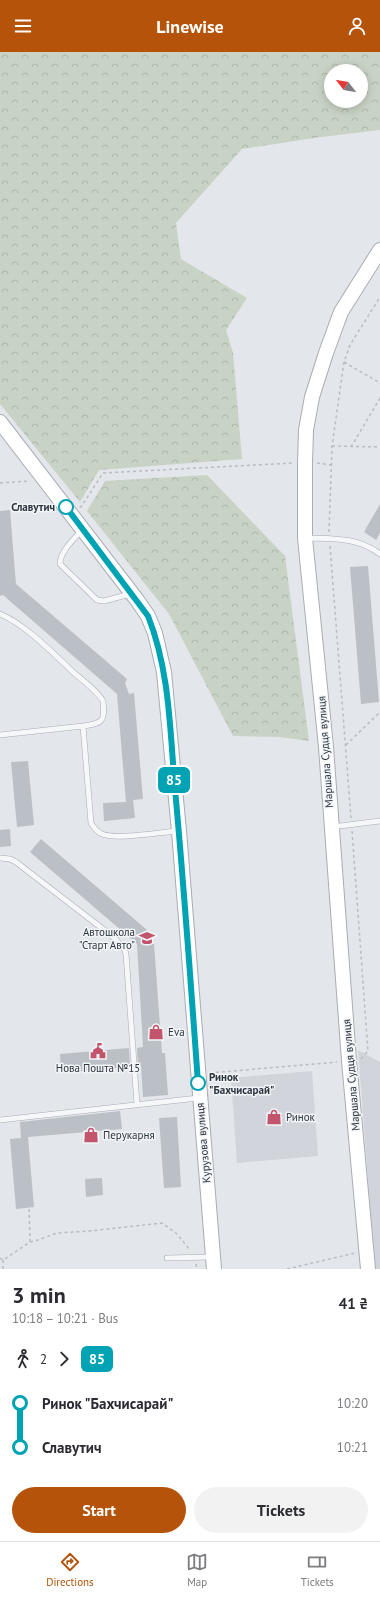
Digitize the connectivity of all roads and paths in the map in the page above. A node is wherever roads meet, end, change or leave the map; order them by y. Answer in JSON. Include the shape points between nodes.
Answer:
{"nodes":[{"id":1,"x":380,"y":250,"type":"edge"},
{"id":2,"x":380,"y":297,"type":"edge"},
{"id":3,"x":380,"y":383,"type":"edge"},
{"id":4,"x":380,"y":398,"type":"edge"},
{"id":5,"x":2,"y":429,"type":"edge"},
{"id":6,"x":332,"y":446,"type":"dead end"},
{"id":7,"x":351,"y":447,"type":"junction"},
{"id":8,"x":380,"y":447,"type":"edge"},
{"id":9,"x":305,"y":463,"type":"junction"},
{"id":10,"x":331,"y":465,"type":"dead end"},
{"id":11,"x":46,"y":481,"type":"junction"},
{"id":12,"x":0,"y":483,"type":"edge"},
{"id":13,"x":75,"y":502,"type":"dead end"},
{"id":14,"x":83,"y":528,"type":"junction"},
{"id":15,"x":305,"y":538,"type":"junction"},
{"id":16,"x":380,"y":554,"type":"edge"},
{"id":17,"x":132,"y":593,"type":"junction"},
{"id":18,"x":0,"y":614,"type":"edge"},
{"id":19,"x":380,"y":712,"type":"edge"},
{"id":20,"x":83,"y":726,"type":"junction"},
{"id":21,"x":0,"y":735,"type":"edge"},
{"id":22,"x":346,"y":745,"type":"dead end"},
{"id":23,"x":380,"y":821,"type":"edge"},
{"id":24,"x":331,"y":827,"type":"junction"},
{"id":25,"x":179,"y":831,"type":"junction"},
{"id":26,"x":0,"y":858,"type":"edge"},
{"id":27,"x":199,"y":1098,"type":"junction"},
{"id":28,"x":137,"y":1104,"type":"junction"},
{"id":29,"x":0,"y":1120,"type":"edge"},
{"id":30,"x":29,"y":1208,"type":"dead end"},
{"id":31,"x":30,"y":1242,"type":"junction"},
{"id":32,"x":366,"y":1250,"type":"junction"},
{"id":33,"x":0,"y":1258,"type":"edge"},
{"id":34,"x":166,"y":1258,"type":"dead end"},
{"id":35,"x":196,"y":1258,"type":"junction"},
{"id":36,"x":3,"y":1260,"type":"junction"},
{"id":37,"x":213,"y":1263,"type":"edge"},
{"id":38,"x":3,"y":1269,"type":"edge"},
{"id":39,"x":287,"y":1269,"type":"edge"},
{"id":40,"x":368,"y":1269,"type":"edge"}],
"edges":[{"from":1,"to":9,"type":"street","name":"Маршала Судця вулиця","via":[[341,312],[326,353],[312,397],[306,430]]},
{"from":2,"to":3,"type":"path","via":[[350,345],[344,362]]},
{"from":4,"to":7,"type":"path"},
{"from":5,"to":11,"type":"street","name":"Курузова вулиця"},
{"from":6,"to":7,"type":"path"},
{"from":7,"to":8,"type":"path"},
{"from":9,"to":10,"type":"path"},
{"from":9,"to":13,"type":"path","via":[[103,473],[81,507]]},
{"from":9,"to":15,"type":"street","name":"Маршала Судця вулиця"},
{"from":11,"to":12,"type":"path"},
{"from":11,"to":14,"type":"street","name":"Курузова вулиця"},
{"from":14,"to":17,"type":"street","name":"Курузова вулиця"},
{"from":14,"to":17,"type":"lane","via":[[60,558],[60,564],[97,600],[104,601]]},
{"from":15,"to":16,"type":"lane","via":[[346,539],[367,546]]},
{"from":15,"to":24,"type":"street","name":"Маршала Судця вулиця"},
{"from":17,"to":25,"type":"street","name":"Курузова вулиця","via":[[148,616],[164,672]]},
{"from":18,"to":20,"type":"lane","via":[[19,625],[101,698],[103,719],[98,724]]},
{"from":19,"to":22,"type":"path"},
{"from":20,"to":21,"type":"lane"},
{"from":20,"to":25,"type":"lane","via":[[91,823],[95,829],[114,837]]},
{"from":23,"to":24,"type":"lane"},
{"from":24,"to":32,"type":"street","name":"Маршала Судця вулиця"},
{"from":25,"to":27,"type":"street","name":"Курузова вулиця"},
{"from":26,"to":28,"type":"lane","via":[[16,862],[124,948]]},
{"from":27,"to":28,"type":"lane"},
{"from":27,"to":37,"type":"street","name":"Курузова вулиця"},
{"from":28,"to":29,"type":"lane"},
{"from":30,"to":31,"type":"path"},
{"from":31,"to":35,"type":"path","via":[[57,1232],[162,1223],[177,1234]]},
{"from":31,"to":36,"type":"path"},
{"from":32,"to":39,"type":"path"},
{"from":32,"to":40,"type":"street","name":"Маршала Судця вулиця"},
{"from":33,"to":36,"type":"path"},
{"from":34,"to":35,"type":"lane"},
{"from":35,"to":37,"type":"lane"},
{"from":36,"to":38,"type":"path"}]}
